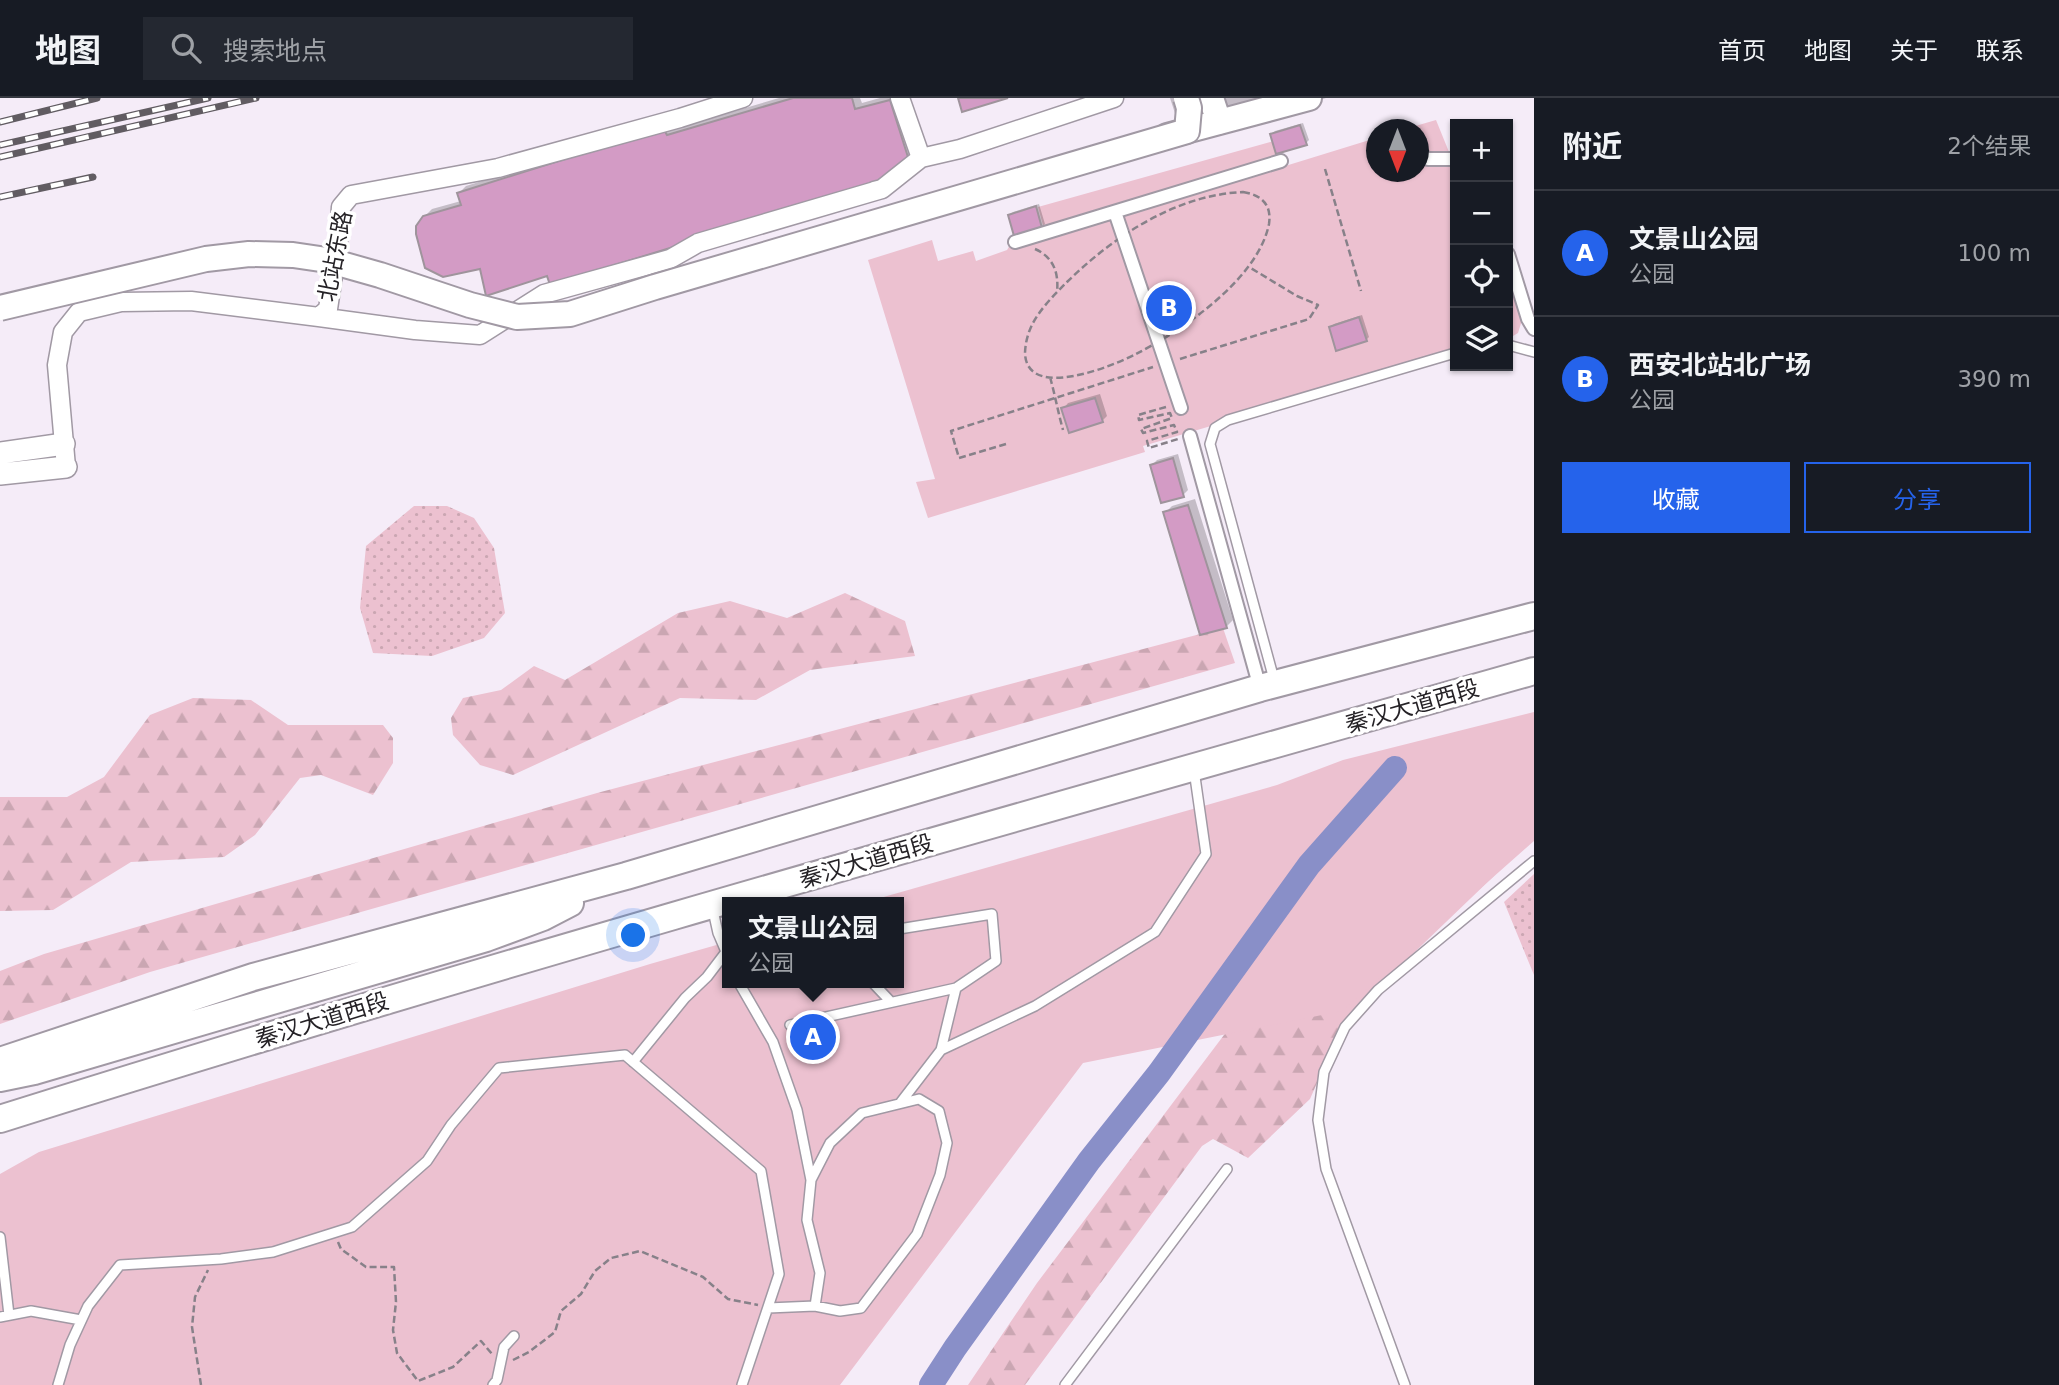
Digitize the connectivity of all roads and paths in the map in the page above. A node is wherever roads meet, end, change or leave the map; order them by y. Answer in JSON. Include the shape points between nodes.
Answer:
{"nodes":[{"id":1,"x":743,"y":98,"type":"edge"},
{"id":2,"x":900,"y":98,"type":"edge"},
{"id":3,"x":1114,"y":98,"type":"edge"},
{"id":4,"x":1185,"y":98,"type":"edge"},
{"id":5,"x":1211,"y":98,"type":"edge"},
{"id":6,"x":1309,"y":98,"type":"edge"},
{"id":7,"x":1219,"y":122,"type":"junction"},
{"id":8,"x":1146,"y":142,"type":"junction"},
{"id":9,"x":922,"y":158,"type":"junction"},
{"id":10,"x":1429,"y":159,"type":"edge"},
{"id":11,"x":1450,"y":159,"type":"edge"},
{"id":12,"x":1281,"y":161,"type":"dead end"},
{"id":13,"x":1325,"y":169,"type":"dead end"},
{"id":14,"x":882,"y":188,"type":"junction"},
{"id":15,"x":1115,"y":212,"type":"junction"},
{"id":16,"x":1015,"y":242,"type":"dead end"},
{"id":17,"x":1028,"y":248,"type":"dead end"},
{"id":18,"x":1248,"y":267,"type":"dead end"},
{"id":19,"x":1513,"y":270,"type":"edge"},
{"id":20,"x":655,"y":287,"type":"junction"},
{"id":21,"x":1361,"y":291,"type":"dead end"},
{"id":22,"x":1057,"y":292,"type":"dead end"},
{"id":23,"x":0,"y":308,"type":"edge"},
{"id":24,"x":320,"y":317,"type":"junction"},
{"id":25,"x":1534,"y":329,"type":"edge"},
{"id":26,"x":1513,"y":346,"type":"edge"},
{"id":27,"x":1534,"y":352,"type":"edge"},
{"id":28,"x":1450,"y":354,"type":"edge"},
{"id":29,"x":1165,"y":364,"type":"junction"},
{"id":30,"x":1050,"y":377,"type":"dead end"},
{"id":31,"x":1056,"y":397,"type":"junction"},
{"id":32,"x":1179,"y":406,"type":"joint"},
{"id":33,"x":1063,"y":430,"type":"dead end"},
{"id":34,"x":1190,"y":436,"type":"joint"},
{"id":35,"x":64,"y":443,"type":"junction"},
{"id":36,"x":1006,"y":444,"type":"dead end"},
{"id":37,"x":0,"y":453,"type":"edge"},
{"id":38,"x":66,"y":467,"type":"joint"},
{"id":39,"x":0,"y":474,"type":"edge"},
{"id":40,"x":1534,"y":616,"type":"edge"},
{"id":41,"x":1534,"y":671,"type":"edge"},
{"id":42,"x":1267,"y":686,"type":"junction"},
{"id":43,"x":1194,"y":767,"type":"junction"},
{"id":44,"x":1534,"y":861,"type":"edge"},
{"id":45,"x":626,"y":876,"type":"junction"},
{"id":46,"x":740,"y":897,"type":"edge"},
{"id":47,"x":722,"y":902,"type":"edge"},
{"id":48,"x":712,"y":905,"type":"junction"},
{"id":49,"x":904,"y":928,"type":"edge"},
{"id":50,"x":722,"y":942,"type":"edge"},
{"id":51,"x":722,"y":959,"type":"edge"},
{"id":52,"x":742,"y":988,"type":"edge"},
{"id":53,"x":878,"y":988,"type":"edge"},
{"id":54,"x":956,"y":988,"type":"junction"},
{"id":55,"x":891,"y":1002,"type":"junction"},
{"id":56,"x":790,"y":1025,"type":"dead end"},
{"id":57,"x":941,"y":1050,"type":"junction"},
{"id":58,"x":0,"y":1060,"type":"edge"},
{"id":59,"x":633,"y":1062,"type":"junction"},
{"id":60,"x":0,"y":1078,"type":"edge"},
{"id":61,"x":901,"y":1102,"type":"junction"},
{"id":62,"x":0,"y":1119,"type":"edge"},
{"id":63,"x":1227,"y":1169,"type":"dead end"},
{"id":64,"x":811,"y":1180,"type":"junction"},
{"id":65,"x":334,"y":1233,"type":"junction"},
{"id":66,"x":0,"y":1237,"type":"edge"},
{"id":67,"x":209,"y":1268,"type":"dead end"},
{"id":68,"x":815,"y":1306,"type":"junction"},
{"id":69,"x":768,"y":1308,"type":"junction"},
{"id":70,"x":4,"y":1316,"type":"edge"},
{"id":71,"x":81,"y":1320,"type":"junction"},
{"id":72,"x":514,"y":1336,"type":"dead end"},
{"id":73,"x":500,"y":1366,"type":"junction"},
{"id":74,"x":58,"y":1385,"type":"edge"},
{"id":75,"x":201,"y":1385,"type":"edge"},
{"id":76,"x":493,"y":1385,"type":"edge"},
{"id":77,"x":742,"y":1385,"type":"edge"},
{"id":78,"x":1065,"y":1385,"type":"edge"},
{"id":79,"x":1405,"y":1385,"type":"edge"}],
"edges":[{"from":1,"to":24,"type":"street","name":"北站东路","via":[[498,168],[351,195],[341,207],[328,309]]},
{"from":2,"to":9,"type":"street"},
{"from":3,"to":9,"type":"street"},
{"from":4,"to":8,"type":"main road","bridge":true,"via":[[1187,131]]},
{"from":5,"to":7,"type":"main road"},
{"from":6,"to":7,"type":"main road"},
{"from":7,"to":8,"type":"main road"},
{"from":8,"to":20,"type":"main road","bridge":true},
{"from":9,"to":14,"type":"street"},
{"from":10,"to":11,"type":"street"},
{"from":12,"to":15,"type":"street"},
{"from":13,"to":21,"type":"path"},
{"from":14,"to":20,"type":"street","via":[[701,252],[685,270]]},
{"from":14,"to":24,"type":"street","via":[[698,243],[670,259],[544,294],[480,335]]},
{"from":15,"to":16,"type":"street"},
{"from":15,"to":29,"type":"street"},
{"from":17,"to":22,"type":"path","via":[[1051,260]]},
{"from":18,"to":29,"type":"path","via":[[1318,305],[1309,319]]},
{"from":19,"to":25,"type":"street"},
{"from":20,"to":23,"type":"main road","bridge":true,"via":[[570,314],[517,317],[327,260],[249,254],[206,259]]},
{"from":24,"to":35,"type":"street","name":"北站东路","via":[[191,301],[121,302],[79,312],[63,332],[57,365]]},
{"from":26,"to":27,"type":"lane"},
{"from":28,"to":42,"type":"lane","via":[[1228,420],[1215,428],[1210,444]]},
{"from":29,"to":31,"type":"path"},
{"from":29,"to":32,"type":"street"},
{"from":30,"to":31,"type":"path"},
{"from":31,"to":33,"type":"path"},
{"from":31,"to":36,"type":"path","via":[[951,432],[959,458]]},
{"from":32,"to":34,"type":"path","via":[[1138,415],[1139,420],[1170,413],[1172,418],[1141,429],[1143,433],[1174,425],[1177,432],[1147,442],[1149,448]]},
{"from":34,"to":42,"type":"street"},
{"from":35,"to":37,"type":"street"},
{"from":35,"to":38,"type":"street","name":"北站东路"},
{"from":38,"to":39,"type":"street"},
{"from":40,"to":42,"type":"main road"},
{"from":41,"to":43,"type":"main road","name":"秦汉大道西段"},
{"from":42,"to":45,"type":"main road"},
{"from":43,"to":46,"type":"main road","name":"秦汉大道西段"},
{"from":43,"to":57,"type":"lane","via":[[1206,854],[1155,932],[1035,1006]]},
{"from":44,"to":79,"type":"lane","via":[[1378,990],[1345,1027],[1324,1072],[1318,1121],[1326,1169]]},
{"from":45,"to":58,"type":"main road","via":[[254,976]]},
{"from":45,"to":60,"type":"main road","via":[[543,917],[486,938]]},
{"from":47,"to":48,"type":"main road","name":"秦汉大道西段"},
{"from":48,"to":50,"type":"lane"},
{"from":48,"to":62,"type":"main road","name":"秦汉大道西段"},
{"from":49,"to":54,"type":"lane","via":[[992,914],[996,961]]},
{"from":51,"to":59,"type":"lane"},
{"from":52,"to":64,"type":"lane","via":[[773,1042],[797,1110]]},
{"from":53,"to":55,"type":"lane"},
{"from":54,"to":55,"type":"lane"},
{"from":54,"to":57,"type":"lane"},
{"from":55,"to":56,"type":"lane"},
{"from":57,"to":61,"type":"lane"},
{"from":59,"to":65,"type":"lane","via":[[625,1055],[499,1068],[427,1161],[352,1227]]},
{"from":59,"to":69,"type":"lane","via":[[761,1171],[779,1274]]},
{"from":61,"to":64,"type":"lane","via":[[862,1113],[830,1143]]},
{"from":61,"to":68,"type":"lane","via":[[919,1099],[939,1111],[947,1143],[917,1234],[861,1308],[839,1311]]},
{"from":63,"to":78,"type":"lane"},
{"from":64,"to":68,"type":"lane","via":[[807,1220],[820,1273]]},
{"from":65,"to":71,"type":"lane","via":[[273,1252],[120,1265]]},
{"from":65,"to":73,"type":"path","via":[[341,1249],[366,1267],[394,1267],[397,1353],[418,1381],[453,1367],[481,1341]]},
{"from":66,"to":70,"type":"lane"},
{"from":67,"to":75,"type":"path","via":[[195,1297],[192,1327]]},
{"from":68,"to":69,"type":"lane"},
{"from":69,"to":73,"type":"path","via":[[728,1299],[703,1277],[640,1251],[611,1258],[595,1271],[581,1294],[561,1311],[555,1332],[529,1353]]},
{"from":69,"to":77,"type":"lane"},
{"from":70,"to":71,"type":"lane","via":[[31,1311]]},
{"from":71,"to":74,"type":"lane"},
{"from":72,"to":73,"type":"lane","via":[[504,1347]]},
{"from":73,"to":76,"type":"lane"}]}
